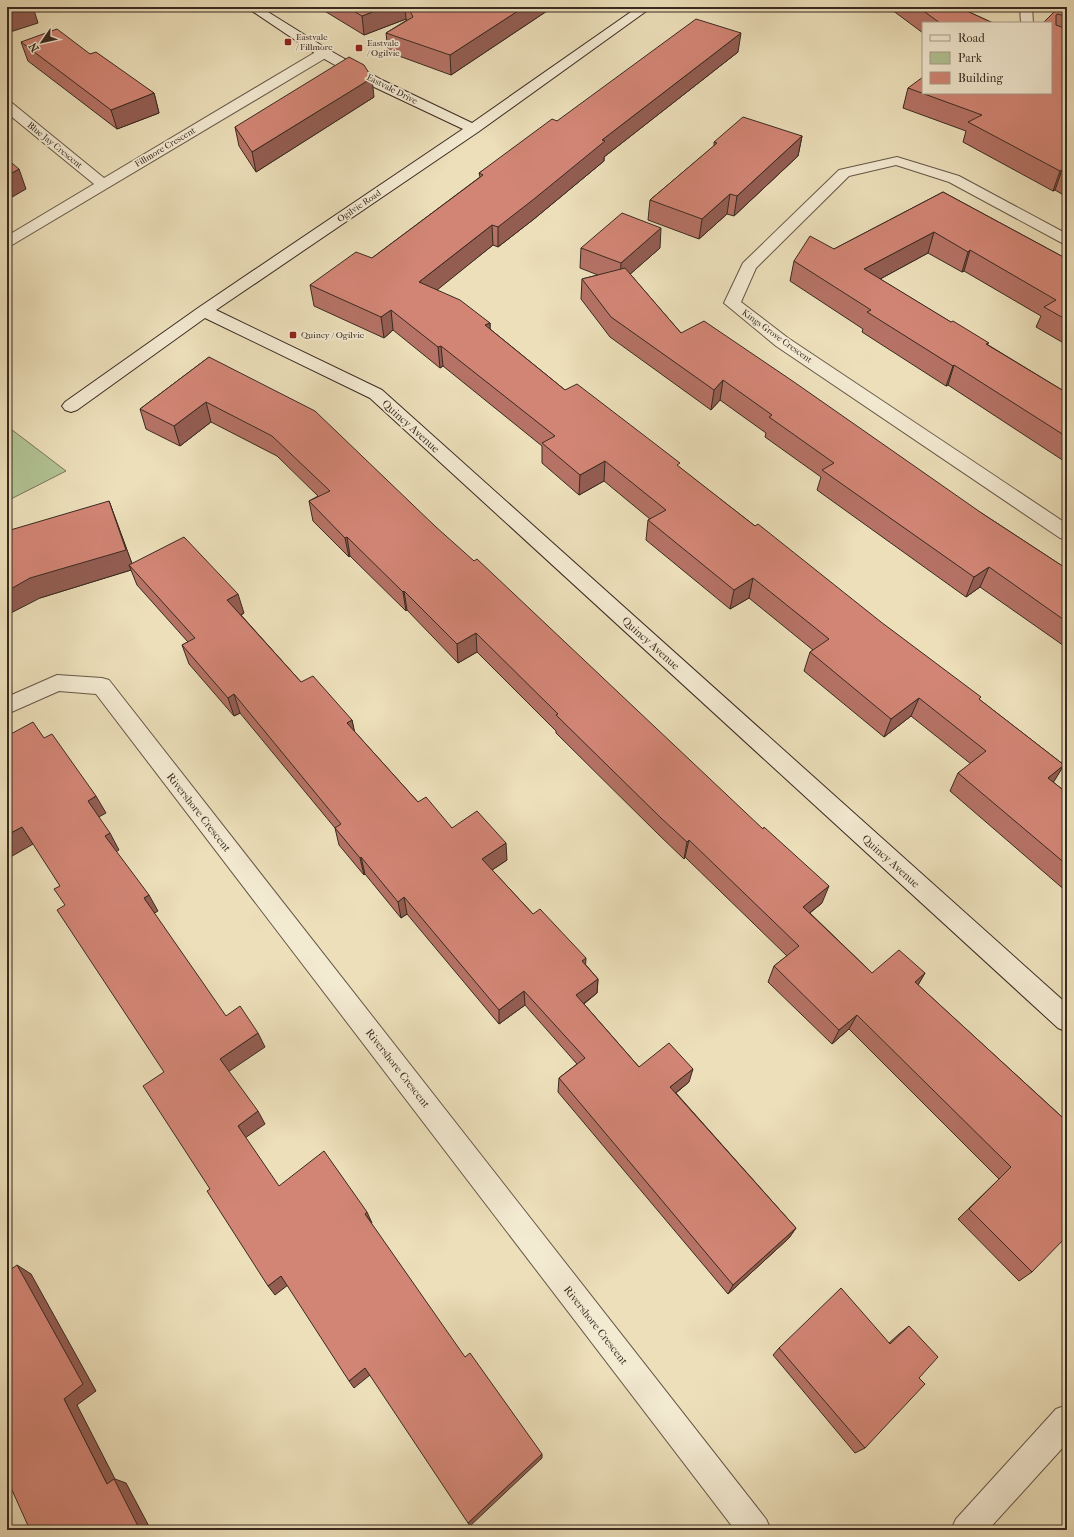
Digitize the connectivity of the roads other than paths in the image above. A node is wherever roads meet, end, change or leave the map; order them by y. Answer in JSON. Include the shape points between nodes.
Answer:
{"nodes":[{"id":1,"x":252,"y":7,"type":"edge"},
{"id":2,"x":646,"y":7,"type":"edge"},
{"id":3,"x":1026,"y":7,"type":"edge"},
{"id":4,"x":1027,"y":22,"type":"edge"},
{"id":5,"x":324,"y":52,"type":"junction"},
{"id":6,"x":7,"y":106,"type":"edge"},
{"id":7,"x":473,"y":129,"type":"junction"},
{"id":8,"x":102,"y":184,"type":"junction"},
{"id":9,"x":1067,"y":240,"type":"edge"},
{"id":10,"x":7,"y":242,"type":"edge"},
{"id":11,"x":204,"y":311,"type":"junction"},
{"id":12,"x":72,"y":406,"type":"dead end"},
{"id":13,"x":1067,"y":533,"type":"edge"},
{"id":14,"x":7,"y":706,"type":"edge"},
{"id":15,"x":1067,"y":1020,"type":"edge"},
{"id":16,"x":1067,"y":1420,"type":"edge"},
{"id":17,"x":755,"y":1530,"type":"edge"},
{"id":18,"x":967,"y":1530,"type":"edge"}],
"edges":[{"from":1,"to":5,"type":"street","name":"Eastvale Drive"},
{"from":2,"to":7,"type":"street","name":"Ogilvie Road"},
{"from":3,"to":4,"type":"street"},
{"from":5,"to":7,"type":"street","name":"Eastvale Drive","via":[[376,83]]},
{"from":5,"to":8,"type":"street","name":"Fillmore Crescent"},
{"from":6,"to":8,"type":"street","name":"Blue Jay Crescent"},
{"from":7,"to":11,"type":"street","name":"Ogilvie Road"},
{"from":8,"to":10,"type":"street","name":"Fillmore Crescent"},
{"from":9,"to":13,"type":"street","name":"Kings Grove Crescent","via":[[954,179],[897,161],[844,173],[749,266],[732,303],[782,342]]},
{"from":11,"to":12,"type":"street","name":"Ogilvie Road"},
{"from":11,"to":15,"type":"street","name":"Quincy Avenue","via":[[376,394]]},
{"from":14,"to":17,"type":"street","name":"Rivershore Crescent","via":[[57,683],[102,686]]},
{"from":16,"to":18,"type":"street"}]}
